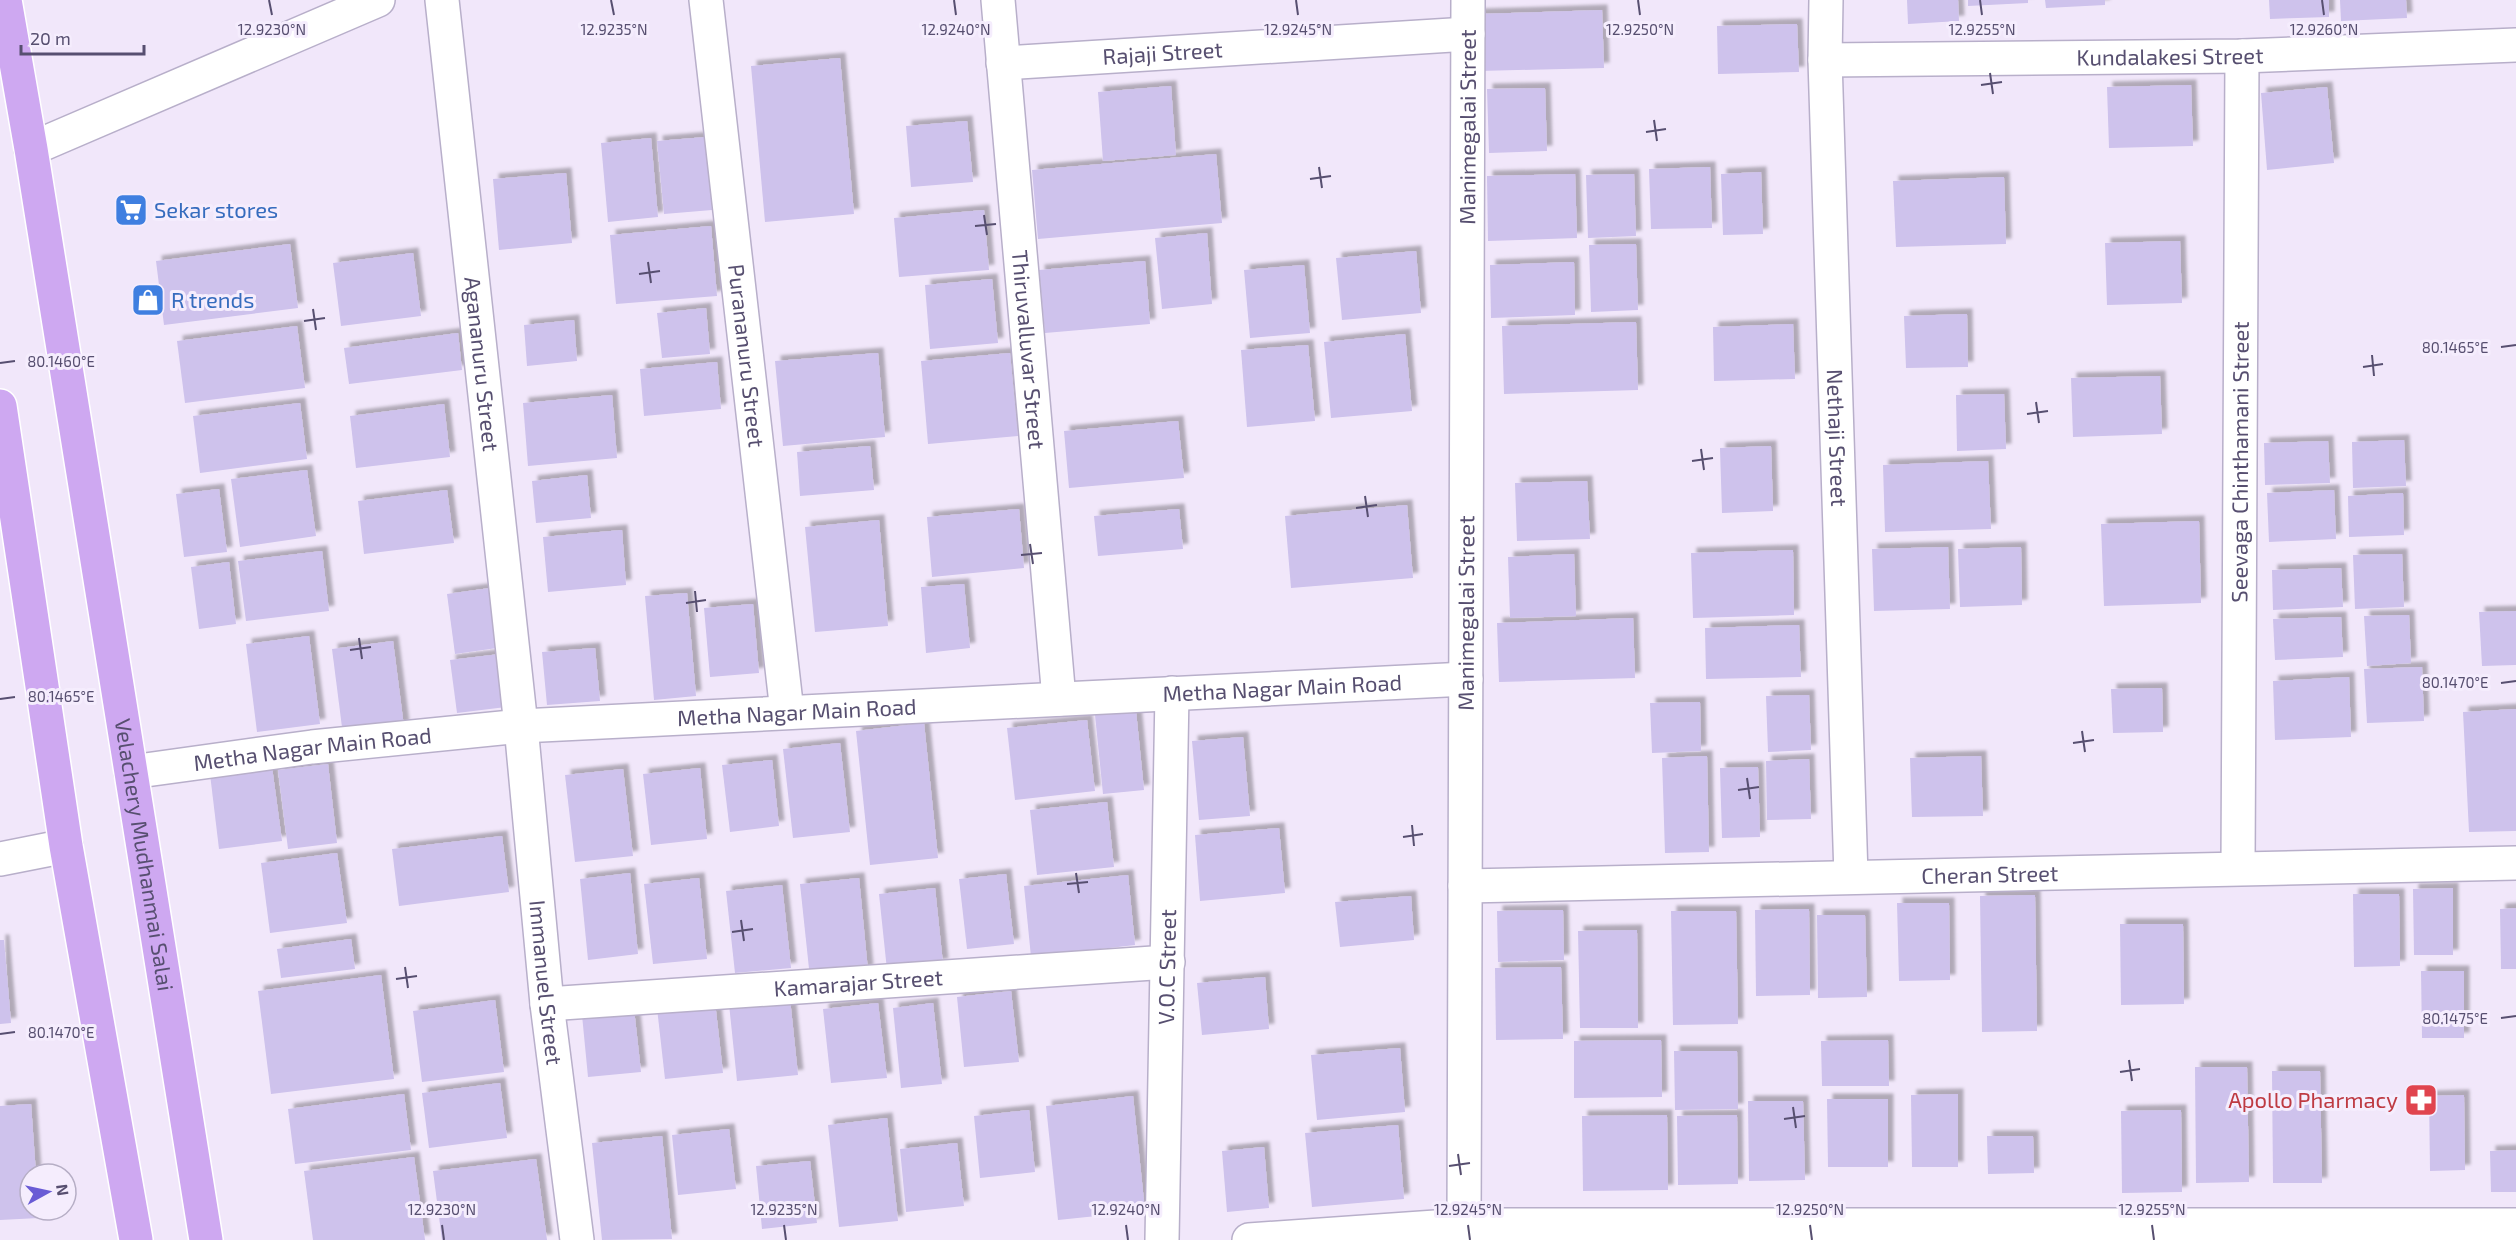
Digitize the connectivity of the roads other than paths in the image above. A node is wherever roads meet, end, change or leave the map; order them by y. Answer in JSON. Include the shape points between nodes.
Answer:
{"nodes":[{"id":1,"x":5,"y":0,"type":"edge"},
{"id":2,"x":378,"y":0,"type":"edge"},
{"id":3,"x":442,"y":0,"type":"edge"},
{"id":4,"x":706,"y":0,"type":"edge"},
{"id":5,"x":998,"y":0,"type":"edge"},
{"id":6,"x":1468,"y":0,"type":"edge"},
{"id":7,"x":1826,"y":0,"type":"edge"},
{"id":8,"x":1468,"y":34,"type":"junction"},
{"id":9,"x":2516,"y":45,"type":"edge"},
{"id":10,"x":2242,"y":56,"type":"junction"},
{"id":11,"x":1825,"y":60,"type":"junction"},
{"id":12,"x":1004,"y":63,"type":"junction"},
{"id":13,"x":31,"y":149,"type":"junction"},
{"id":14,"x":0,"y":406,"type":"edge"},
{"id":15,"x":1466,"y":679,"type":"junction"},
{"id":16,"x":1172,"y":693,"type":"junction"},
{"id":17,"x":1059,"y":699,"type":"junction"},
{"id":18,"x":787,"y":712,"type":"junction"},
{"id":19,"x":521,"y":726,"type":"junction"},
{"id":20,"x":131,"y":772,"type":"junction"},
{"id":21,"x":66,"y":846,"type":"junction"},
{"id":22,"x":0,"y":858,"type":"edge"},
{"id":23,"x":2516,"y":863,"type":"edge"},
{"id":24,"x":2238,"y":867,"type":"junction"},
{"id":25,"x":1851,"y":876,"type":"junction"},
{"id":26,"x":1465,"y":886,"type":"junction"},
{"id":27,"x":1168,"y":962,"type":"junction"},
{"id":28,"x":548,"y":1004,"type":"junction"},
{"id":29,"x":1464,"y":1225,"type":"junction"},
{"id":30,"x":2516,"y":1225,"type":"edge"},
{"id":31,"x":134,"y":1229,"type":"edge"},
{"id":32,"x":1542,"y":1232,"type":"edge"},
{"id":33,"x":206,"y":1240,"type":"edge"},
{"id":34,"x":577,"y":1240,"type":"edge"},
{"id":35,"x":1162,"y":1240,"type":"edge"},
{"id":36,"x":1249,"y":1240,"type":"edge"}],
"edges":[{"from":1,"to":13,"type":"main road","name":"Velachery Mudhanmai Salai"},
{"from":2,"to":13,"type":"street"},
{"from":3,"to":19,"type":"street","name":"Agananuru Street"},
{"from":4,"to":18,"type":"street","name":"Purananuru Street"},
{"from":5,"to":12,"type":"street","name":"Thiruvalluvar Street"},
{"from":6,"to":8,"type":"street","name":"Manimegalai Street"},
{"from":7,"to":11,"type":"street","name":"Nethaji Street"},
{"from":8,"to":12,"type":"street","name":"Rajaji Street"},
{"from":8,"to":15,"type":"street","name":"Manimegalai Street"},
{"from":9,"to":10,"type":"street","name":"Kundalakesi Street"},
{"from":10,"to":11,"type":"street","name":"Kundalakesi Street"},
{"from":10,"to":24,"type":"street","name":"Seevaga Chinthamani Street"},
{"from":11,"to":25,"type":"street","name":"Nethaji Street"},
{"from":12,"to":17,"type":"street","name":"Thiruvalluvar Street"},
{"from":13,"to":20,"type":"main road","name":"Velachery Mudhanmai Salai"},
{"from":14,"to":21,"type":"main road"},
{"from":15,"to":16,"type":"street","name":"Metha Nagar Main Road"},
{"from":15,"to":26,"type":"street","name":"Manimegalai Street"},
{"from":16,"to":17,"type":"street","name":"Metha Nagar Main Road"},
{"from":16,"to":27,"type":"street","name":"V.O.C Street"},
{"from":17,"to":18,"type":"street","name":"Metha Nagar Main Road"},
{"from":18,"to":19,"type":"street","name":"Metha Nagar Main Road"},
{"from":19,"to":20,"type":"street","name":"Metha Nagar Main Road","via":[[312,747]]},
{"from":19,"to":28,"type":"street","name":"Immanuel Street"},
{"from":20,"to":33,"type":"main road","name":"Velachery Mudhanmai Salai"},
{"from":21,"to":22,"type":"street"},
{"from":21,"to":31,"type":"main road"},
{"from":23,"to":24,"type":"street","name":"Cheran Street"},
{"from":24,"to":25,"type":"street","name":"Cheran Street"},
{"from":25,"to":26,"type":"street","name":"Cheran Street"},
{"from":26,"to":29,"type":"street","name":"Manimegalai Street"},
{"from":27,"to":28,"type":"street","name":"Kamarajar Street"},
{"from":27,"to":35,"type":"street","name":"V.O.C Street"},
{"from":28,"to":34,"type":"street","name":"Immanuel Street"},
{"from":29,"to":32,"type":"street"},
{"from":29,"to":36,"type":"street"},
{"from":30,"to":32,"type":"street"}]}
